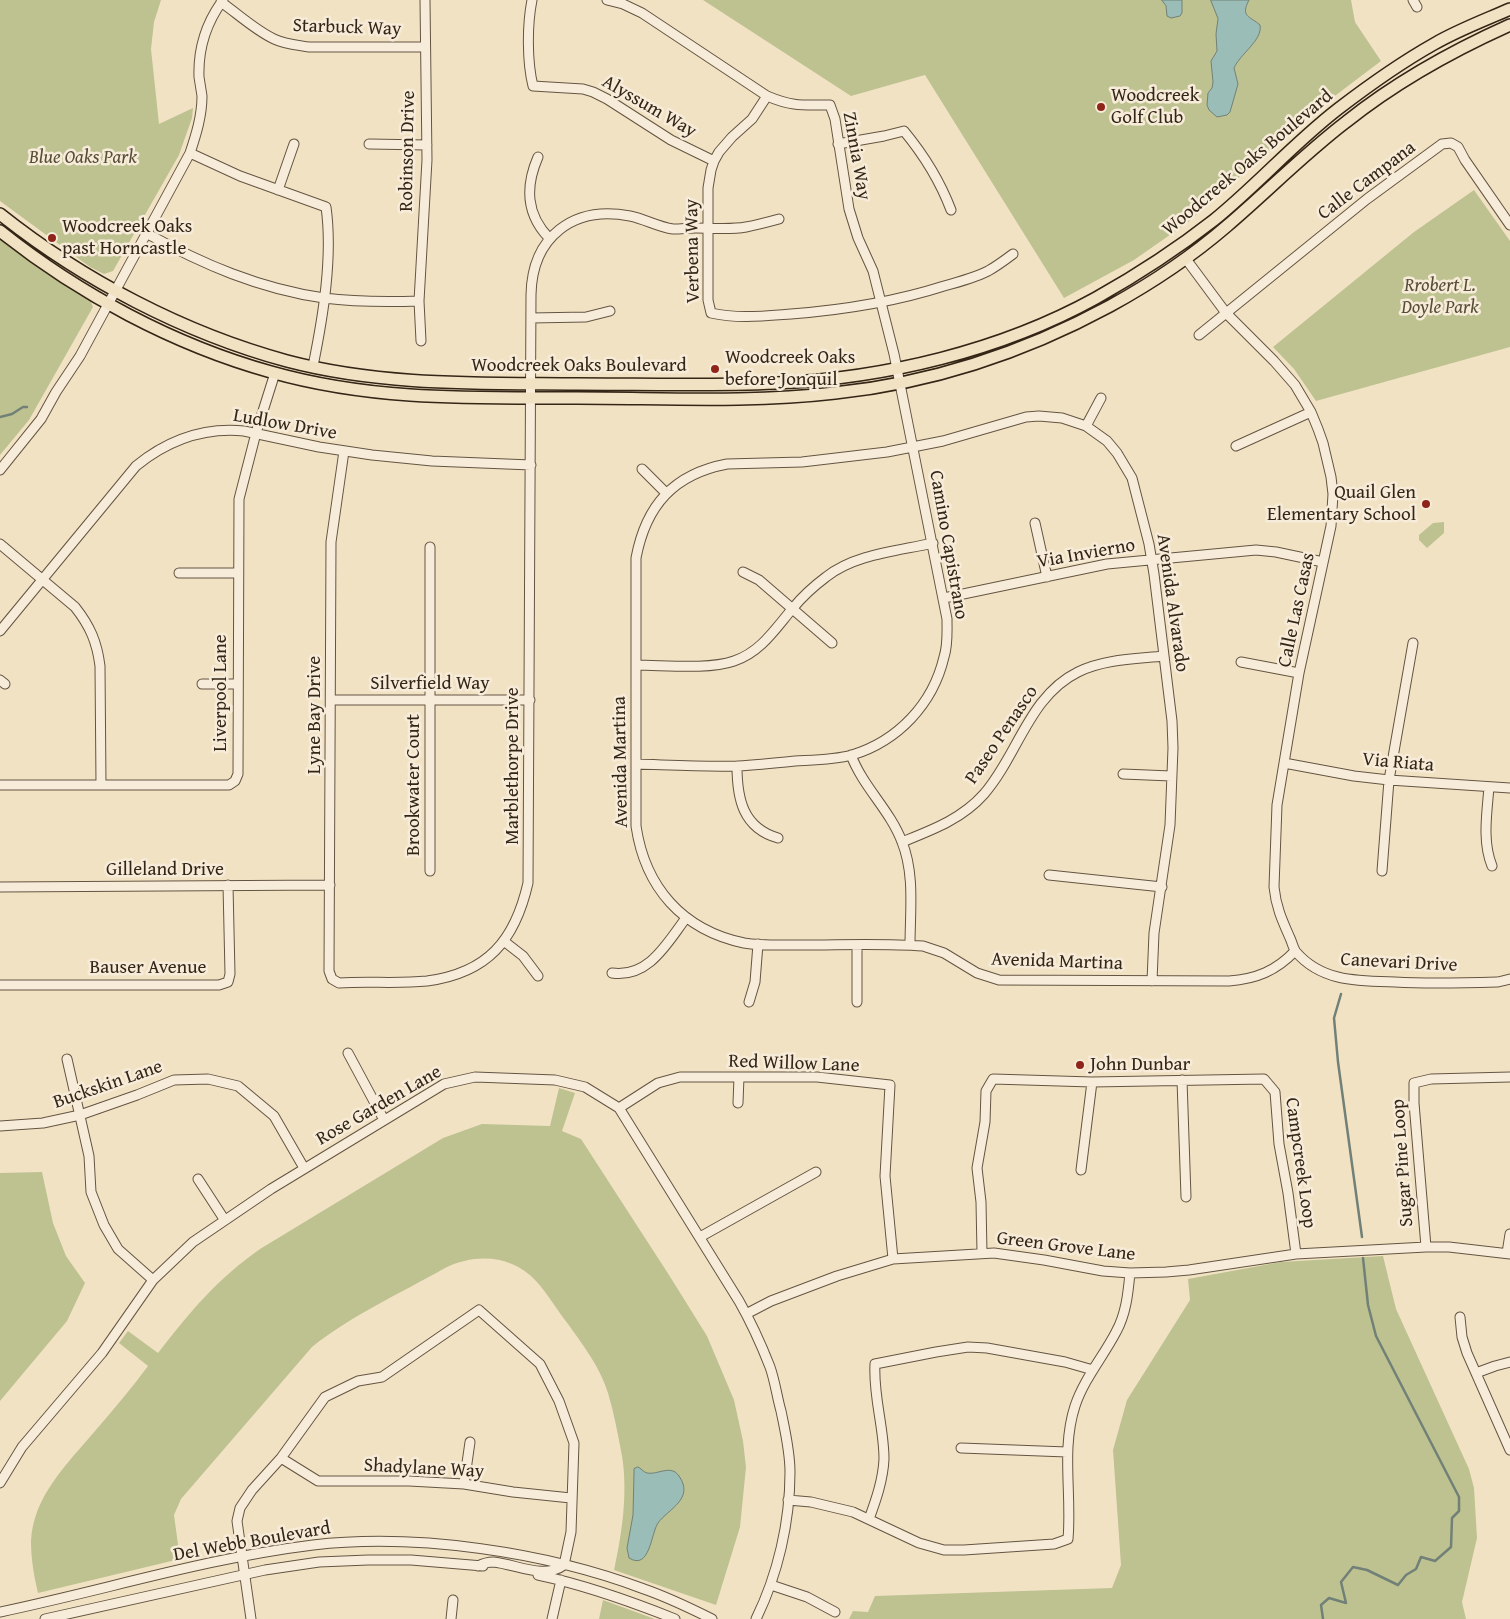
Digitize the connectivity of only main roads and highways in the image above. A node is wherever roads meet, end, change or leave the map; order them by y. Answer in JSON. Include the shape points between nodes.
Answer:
{"nodes":[{"id":1,"x":1510,"y":9,"type":"edge"},
{"id":2,"x":1510,"y":25,"type":"edge"},
{"id":3,"x":0,"y":214,"type":"edge"},
{"id":4,"x":0,"y":231,"type":"edge"},
{"id":5,"x":1177,"y":248,"type":"junction"},
{"id":6,"x":1186,"y":259,"type":"junction"}],
"edges":[{"from":1,"to":5,"type":"main road","name":"Woodcreek Oaks Boulevard","via":[[1435,43],[1340,108]]},
{"from":2,"to":6,"type":"main road","name":"Woodcreek Oaks Boulevard","via":[[1418,71],[1384,93],[1312,149],[1237,218]]},
{"from":3,"to":5,"type":"main road","name":"Woodcreek Oaks Boulevard","via":[[42,245],[131,299],[205,333],[248,349],[313,366],[388,379],[437,383],[777,383],[848,377],[997,342],[1066,314]]},
{"from":4,"to":6,"type":"main road","name":"Woodcreek Oaks Boulevard","via":[[62,276],[108,303],[204,350],[275,373],[356,390],[432,397],[775,398],[833,394],[901,383],[960,369],[1074,325]]},
{"from":5,"to":6,"type":"main road"}]}
